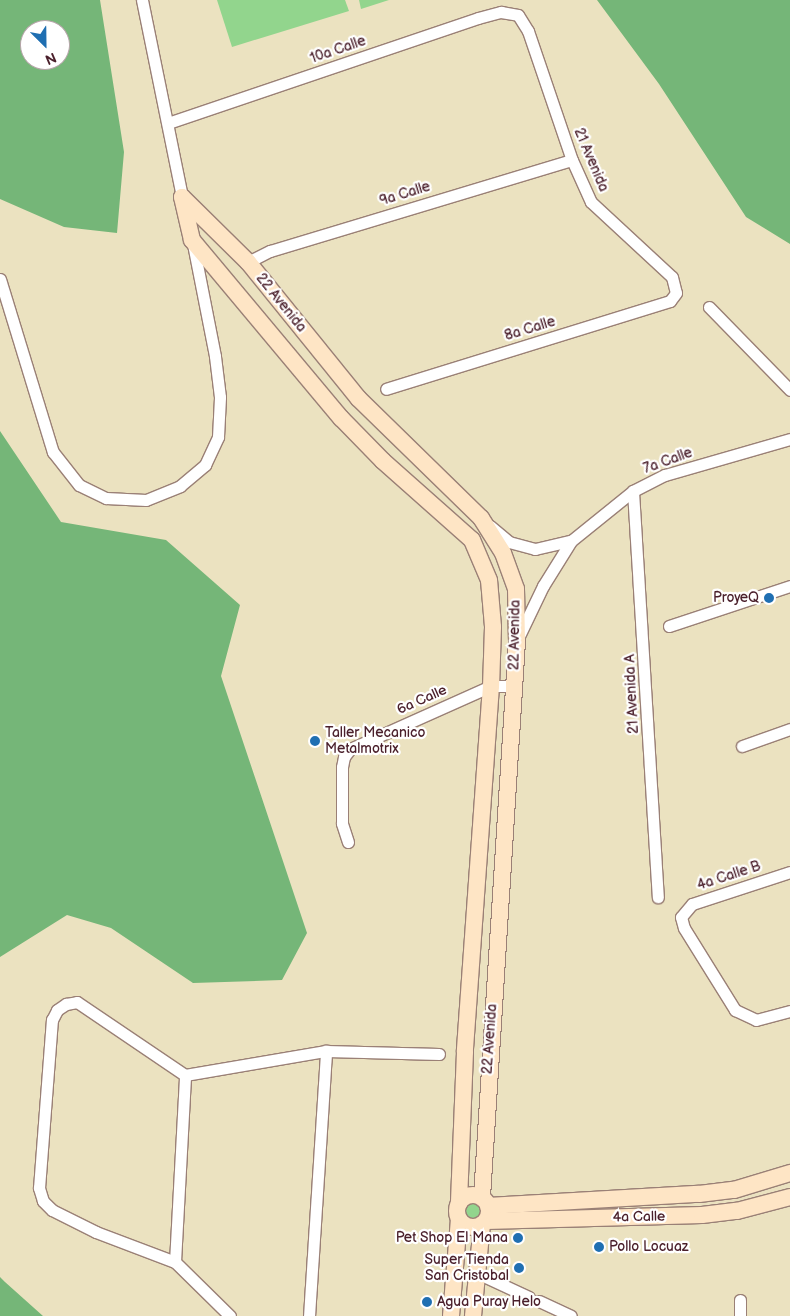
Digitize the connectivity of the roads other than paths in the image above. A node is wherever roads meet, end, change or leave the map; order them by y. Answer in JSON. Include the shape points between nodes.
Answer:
{"nodes":[{"id":1,"x":142,"y":0,"type":"edge"},
{"id":2,"x":518,"y":15,"type":"joint"},
{"id":3,"x":168,"y":123,"type":"junction"},
{"id":4,"x":572,"y":160,"type":"junction"},
{"id":5,"x":182,"y":197,"type":"junction"},
{"id":6,"x":192,"y":240,"type":"junction"},
{"id":7,"x":248,"y":262,"type":"junction"},
{"id":8,"x":0,"y":279,"type":"edge"},
{"id":9,"x":677,"y":289,"type":"joint"},
{"id":10,"x":709,"y":307,"type":"dead end"},
{"id":11,"x":386,"y":389,"type":"dead end"},
{"id":12,"x":790,"y":390,"type":"edge"},
{"id":13,"x":358,"y":398,"type":"junction"},
{"id":14,"x":341,"y":418,"type":"junction"},
{"id":15,"x":790,"y":439,"type":"edge"},
{"id":16,"x":633,"y":491,"type":"junction"},
{"id":17,"x":481,"y":518,"type":"junction"},
{"id":18,"x":571,"y":541,"type":"junction"},
{"id":19,"x":790,"y":586,"type":"edge"},
{"id":20,"x":669,"y":626,"type":"dead end"},
{"id":21,"x":517,"y":640,"type":"junction"},
{"id":22,"x":491,"y":686,"type":"junction"},
{"id":23,"x":514,"y":686,"type":"junction"},
{"id":24,"x":790,"y":729,"type":"edge"},
{"id":25,"x":742,"y":746,"type":"dead end"},
{"id":26,"x":348,"y":842,"type":"dead end"},
{"id":27,"x":790,"y":872,"type":"edge"},
{"id":28,"x":658,"y":897,"type":"dead end"},
{"id":29,"x":790,"y":1011,"type":"edge"},
{"id":30,"x":326,"y":1051,"type":"junction"},
{"id":31,"x":464,"y":1052,"type":"junction"},
{"id":32,"x":439,"y":1054,"type":"dead end"},
{"id":33,"x":489,"y":1054,"type":"junction"},
{"id":34,"x":185,"y":1075,"type":"junction"},
{"id":35,"x":790,"y":1173,"type":"edge"},
{"id":36,"x":790,"y":1197,"type":"edge"},
{"id":37,"x":459,"y":1212,"type":"junction"},
{"id":38,"x":485,"y":1212,"type":"junction"},
{"id":39,"x":175,"y":1262,"type":"junction"},
{"id":40,"x":477,"y":1273,"type":"junction"},
{"id":41,"x":740,"y":1300,"type":"dead end"},
{"id":42,"x":230,"y":1316,"type":"edge"},
{"id":43,"x":309,"y":1316,"type":"edge"},
{"id":44,"x":451,"y":1316,"type":"edge"},
{"id":45,"x":473,"y":1316,"type":"edge"},
{"id":46,"x":571,"y":1316,"type":"edge"},
{"id":47,"x":740,"y":1316,"type":"edge"}],
"edges":[{"from":1,"to":3,"type":"street"},
{"from":2,"to":3,"type":"street","name":"10a Calle","via":[[501,12],[478,18]]},
{"from":2,"to":4,"type":"street","name":"21 Avenida","via":[[528,31]]},
{"from":3,"to":5,"type":"street"},
{"from":4,"to":7,"type":"street","name":"9a Calle","via":[[270,251]]},
{"from":4,"to":9,"type":"street","name":"21 Avenida","via":[[591,202],[672,277]]},
{"from":5,"to":6,"type":"street"},
{"from":5,"to":7,"type":"street","name":"22 Avenida"},
{"from":6,"to":8,"type":"street","via":[[220,397],[218,437],[205,465],[186,480],[146,500],[106,498],[79,485],[53,452]]},
{"from":6,"to":14,"type":"street","name":"22 Avenida"},
{"from":7,"to":13,"type":"street","name":"22 Avenida"},
{"from":9,"to":11,"type":"street","name":"8a Calle","via":[[670,301]]},
{"from":10,"to":12,"type":"street"},
{"from":13,"to":14,"type":"street"},
{"from":13,"to":17,"type":"street","name":"22 Avenida"},
{"from":14,"to":22,"type":"street","name":"22 Avenida","via":[[472,540],[489,580],[493,627]]},
{"from":15,"to":16,"type":"street","name":"7a Calle","via":[[666,475]]},
{"from":16,"to":18,"type":"street","name":"7a Calle"},
{"from":16,"to":28,"type":"street","name":"21 Avenida A"},
{"from":17,"to":18,"type":"street","name":"7a Calle","via":[[508,542],[535,549]]},
{"from":17,"to":21,"type":"street","name":"22 Avenida","via":[[503,553],[516,589]]},
{"from":18,"to":21,"type":"street","name":"7a Calle","via":[[543,586]]},
{"from":19,"to":20,"type":"street"},
{"from":21,"to":23,"type":"street","name":"22 Avenida"},
{"from":22,"to":23,"type":"street","name":"6a Calle"},
{"from":22,"to":26,"type":"street","name":"6a Calle","via":[[350,749],[342,767],[342,823]]},
{"from":22,"to":31,"type":"street","name":"22 Avenida"},
{"from":23,"to":33,"type":"street","name":"22 Avenida"},
{"from":24,"to":25,"type":"street"},
{"from":27,"to":29,"type":"street","name":"4a Calle B","via":[[692,904],[682,914],[684,928],[735,1010],[748,1018],[763,1019]]},
{"from":30,"to":32,"type":"street"},
{"from":30,"to":34,"type":"street"},
{"from":30,"to":43,"type":"street"},
{"from":31,"to":33,"type":"street"},
{"from":31,"to":37,"type":"street","name":"22 Avenida"},
{"from":33,"to":38,"type":"street","name":"22 Avenida"},
{"from":34,"to":39,"type":"street"},
{"from":34,"to":39,"type":"street","via":[[76,1002],[66,1004],[53,1015],[40,1188],[43,1201],[52,1210],[96,1232]]},
{"from":35,"to":38,"type":"street","name":"4a Calle","via":[[734,1190]]},
{"from":36,"to":38,"type":"street","name":"4a Calle","via":[[737,1211],[702,1215]]},
{"from":37,"to":38,"type":"street","via":[[467,1226]]},
{"from":37,"to":38,"type":"street","via":[[472,1195]]},
{"from":37,"to":44,"type":"street","name":"22 Avenida"},
{"from":38,"to":40,"type":"street","name":"22 Avenida"},
{"from":39,"to":42,"type":"street"},
{"from":40,"to":45,"type":"street","name":"22 Avenida"},
{"from":40,"to":46,"type":"street"},
{"from":41,"to":47,"type":"street"}]}
